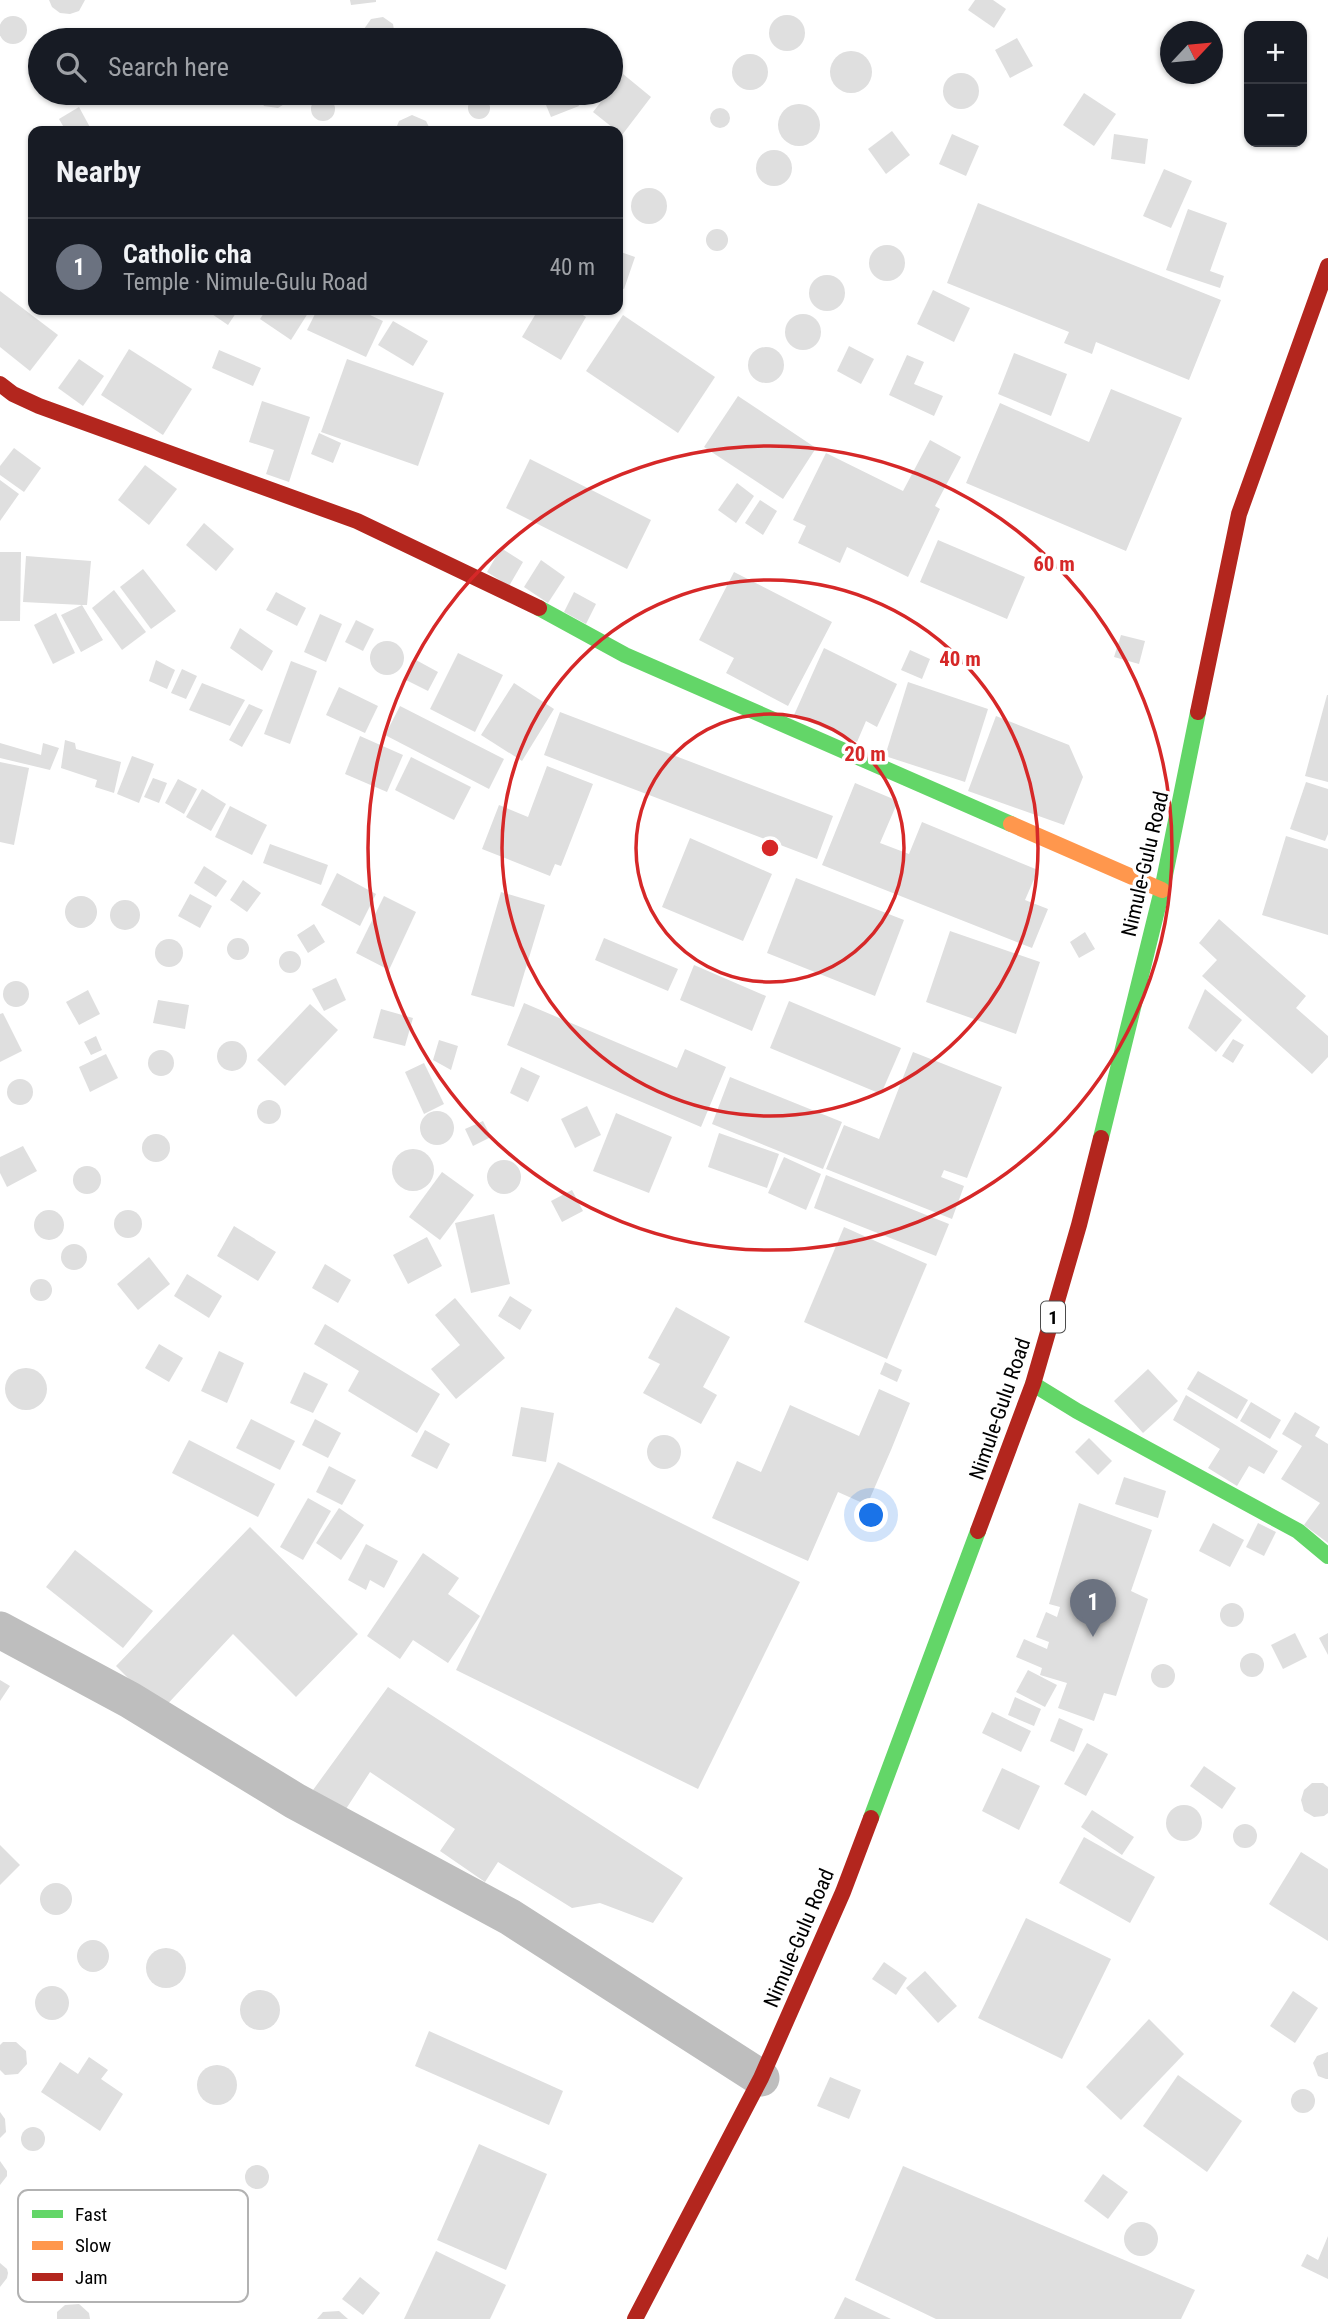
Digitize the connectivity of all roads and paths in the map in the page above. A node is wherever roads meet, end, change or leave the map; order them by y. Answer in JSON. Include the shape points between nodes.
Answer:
{"nodes":[{"id":1,"x":1328,"y":266,"type":"edge"},
{"id":2,"x":0,"y":384,"type":"edge"},
{"id":3,"x":1162,"y":890,"type":"junction"},
{"id":4,"x":1034,"y":1384,"type":"junction"},
{"id":5,"x":1328,"y":1556,"type":"edge"},
{"id":6,"x":0,"y":1630,"type":"edge"},
{"id":7,"x":761,"y":2078,"type":"junction"},
{"id":8,"x":635,"y":2319,"type":"edge"}],
"edges":[{"from":1,"to":3,"type":"main road","name":"Nimule-Gulu Road","number":"1","via":[[1239,514]]},
{"from":2,"to":3,"type":"main road","via":[[39,407],[357,521],[542,609],[625,655]]},
{"from":3,"to":4,"type":"main road","name":"Nimule-Gulu Road","number":"1","via":[[1082,1213]]},
{"from":4,"to":5,"type":"main road","via":[[1298,1531]]},
{"from":4,"to":7,"type":"main road","name":"Nimule-Gulu Road","number":"1","via":[[843,1892]]},
{"from":6,"to":7,"type":"street","via":[[131,1700],[295,1801],[510,1917]]},
{"from":7,"to":8,"type":"main road","name":"Nimule-Gulu Road","number":"1"}]}
